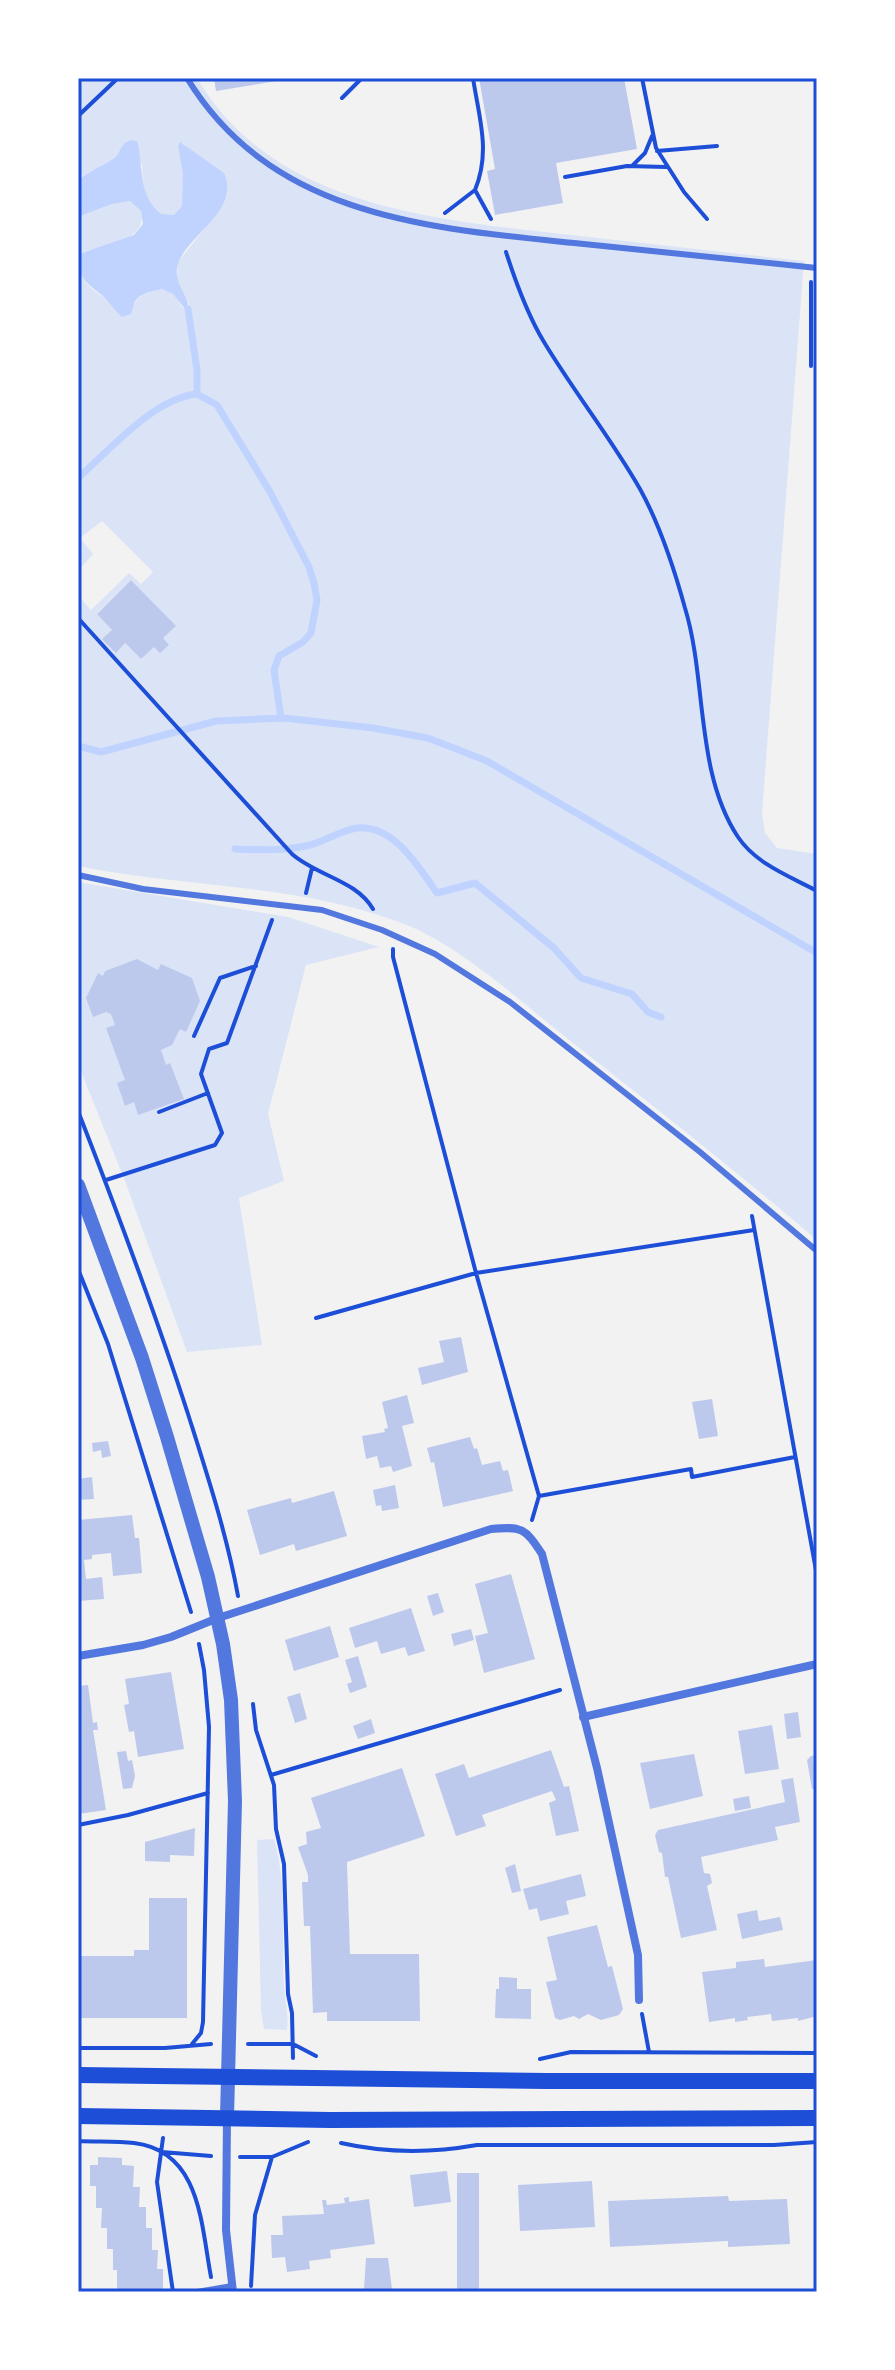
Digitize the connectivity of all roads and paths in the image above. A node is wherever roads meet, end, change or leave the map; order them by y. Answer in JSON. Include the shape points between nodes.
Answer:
{"nodes":[{"id":1,"x":118,"y":78,"type":"edge"},
{"id":2,"x":187,"y":78,"type":"edge"},
{"id":3,"x":362,"y":78,"type":"edge"},
{"id":4,"x":473,"y":78,"type":"edge"},
{"id":5,"x":642,"y":78,"type":"edge"},
{"id":6,"x":342,"y":98,"type":"dead end"},
{"id":7,"x":78,"y":116,"type":"edge"},
{"id":8,"x":653,"y":134,"type":"junction"},
{"id":9,"x":717,"y":146,"type":"dead end"},
{"id":10,"x":657,"y":151,"type":"junction"},
{"id":11,"x":633,"y":165,"type":"junction"},
{"id":12,"x":666,"y":167,"type":"junction"},
{"id":13,"x":565,"y":177,"type":"dead end"},
{"id":14,"x":475,"y":190,"type":"junction"},
{"id":15,"x":707,"y":219,"type":"dead end"},
{"id":16,"x":427,"y":226,"type":"junction"},
{"id":17,"x":501,"y":236,"type":"junction"},
{"id":18,"x":814,"y":268,"type":"edge"},
{"id":19,"x":811,"y":366,"type":"dead end"},
{"id":20,"x":78,"y":618,"type":"edge"},
{"id":21,"x":312,"y":868,"type":"junction"},
{"id":22,"x":78,"y":875,"type":"edge"},
{"id":23,"x":817,"y":891,"type":"edge"},
{"id":24,"x":275,"y":902,"type":"junction"},
{"id":25,"x":302,"y":907,"type":"junction"},
{"id":26,"x":382,"y":930,"type":"junction"},
{"id":27,"x":392,"y":935,"type":"junction"},
{"id":28,"x":256,"y":966,"type":"junction"},
{"id":29,"x":194,"y":1036,"type":"dead end"},
{"id":30,"x":208,"y":1093,"type":"junction"},
{"id":31,"x":159,"y":1112,"type":"dead end"},
{"id":32,"x":105,"y":1181,"type":"dead end"},
{"id":33,"x":78,"y":1185,"type":"edge"},
{"id":34,"x":746,"y":1191,"type":"junction"},
{"id":35,"x":754,"y":1230,"type":"junction"},
{"id":36,"x":817,"y":1251,"type":"edge"},
{"id":37,"x":476,"y":1273,"type":"junction"},
{"id":38,"x":316,"y":1318,"type":"dead end"},
{"id":39,"x":795,"y":1457,"type":"junction"},
{"id":40,"x":539,"y":1496,"type":"junction"},
{"id":41,"x":528,"y":1532,"type":"junction"},
{"id":42,"x":817,"y":1576,"type":"edge"},
{"id":43,"x":218,"y":1618,"type":"junction"},
{"id":44,"x":78,"y":1656,"type":"edge"},
{"id":45,"x":817,"y":1664,"type":"edge"},
{"id":46,"x":576,"y":1685,"type":"junction"},
{"id":47,"x":583,"y":1717,"type":"junction"},
{"id":48,"x":234,"y":1788,"type":"junction"},
{"id":49,"x":78,"y":1825,"type":"edge"},
{"id":50,"x":639,"y":2000,"type":"joint"},
{"id":51,"x":192,"y":2044,"type":"dead end"},
{"id":52,"x":78,"y":2048,"type":"edge"},
{"id":53,"x":649,"y":2053,"type":"junction"},
{"id":54,"x":817,"y":2053,"type":"edge"},
{"id":55,"x":320,"y":2057,"type":"dead end"},
{"id":56,"x":532,"y":2061,"type":"dead end"},
{"id":57,"x":78,"y":2075,"type":"edge"},
{"id":58,"x":229,"y":2075,"type":"junction"},
{"id":59,"x":817,"y":2081,"type":"edge"},
{"id":60,"x":78,"y":2116,"type":"edge"},
{"id":61,"x":227,"y":2117,"type":"junction"},
{"id":62,"x":817,"y":2118,"type":"edge"},
{"id":63,"x":315,"y":2140,"type":"dead end"},
{"id":64,"x":78,"y":2141,"type":"edge"},
{"id":65,"x":328,"y":2141,"type":"dead end"},
{"id":66,"x":817,"y":2142,"type":"edge"},
{"id":67,"x":162,"y":2152,"type":"junction"},
{"id":68,"x":225,"y":2157,"type":"junction"},
{"id":69,"x":272,"y":2157,"type":"junction"},
{"id":70,"x":251,"y":2283,"type":"dead end"},
{"id":71,"x":213,"y":2289,"type":"junction"},
{"id":72,"x":232,"y":2289,"type":"edge"},
{"id":73,"x":173,"y":2292,"type":"edge"},
{"id":74,"x":197,"y":2292,"type":"edge"}],
"edges":[{"from":1,"to":7,"type":"path"},
{"from":2,"to":16,"type":"lane","via":[[210,113],[280,173],[348,204]]},
{"from":3,"to":6,"type":"path"},
{"from":4,"to":14,"type":"path","via":[[484,149],[484,169]]},
{"from":5,"to":8,"type":"path"},
{"from":8,"to":10,"type":"path"},
{"from":8,"to":11,"type":"path"},
{"from":9,"to":10,"type":"path"},
{"from":10,"to":12,"type":"path"},
{"from":11,"to":12,"type":"path"},
{"from":11,"to":13,"type":"path"},
{"from":12,"to":15,"type":"path"},
{"from":14,"to":16,"type":"path"},
{"from":14,"to":17,"type":"path"},
{"from":16,"to":17,"type":"lane"},
{"from":17,"to":18,"type":"lane"},
{"from":17,"to":23,"type":"path","via":[[542,340],[641,490],[664,546],[686,609],[711,765],[738,837],[760,860]]},
{"from":18,"to":19,"type":"path"},
{"from":20,"to":21,"type":"path","via":[[292,854]]},
{"from":21,"to":25,"type":"path"},
{"from":21,"to":26,"type":"path","via":[[360,891]]},
{"from":22,"to":24,"type":"lane","via":[[143,889]]},
{"from":24,"to":25,"type":"lane"},
{"from":24,"to":28,"type":"path"},
{"from":25,"to":26,"type":"lane"},
{"from":26,"to":27,"type":"lane"},
{"from":27,"to":34,"type":"lane","via":[[435,954],[510,1002]]},
{"from":27,"to":37,"type":"path","via":[[393,957]]},
{"from":28,"to":29,"type":"path","via":[[220,978]]},
{"from":28,"to":30,"type":"path","via":[[227,1043],[209,1049],[201,1074]]},
{"from":30,"to":31,"type":"path"},
{"from":30,"to":32,"type":"path","via":[[222,1133],[215,1145]]},
{"from":33,"to":43,"type":"street","via":[[167,1437]]},
{"from":34,"to":35,"type":"path"},
{"from":34,"to":36,"type":"lane"},
{"from":35,"to":37,"type":"path"},
{"from":35,"to":39,"type":"path"},
{"from":37,"to":38,"type":"path"},
{"from":37,"to":40,"type":"path"},
{"from":39,"to":40,"type":"path","via":[[692,1477],[691,1469]]},
{"from":39,"to":42,"type":"path"},
{"from":40,"to":41,"type":"path"},
{"from":41,"to":43,"type":"street","via":[[491,1529]]},
{"from":41,"to":46,"type":"street","via":[[542,1554]]},
{"from":43,"to":44,"type":"street","via":[[143,1645]]},
{"from":43,"to":48,"type":"street","via":[[231,1700]]},
{"from":45,"to":47,"type":"street"},
{"from":46,"to":47,"type":"street"},
{"from":46,"to":55,"type":"path","via":[[271,1775],[284,1864],[293,2044]]},
{"from":47,"to":50,"type":"street","via":[[638,1955]]},
{"from":48,"to":49,"type":"path"},
{"from":48,"to":58,"type":"street"},
{"from":50,"to":53,"type":"path"},
{"from":51,"to":52,"type":"path"},
{"from":53,"to":54,"type":"path"},
{"from":53,"to":56,"type":"path","via":[[566,2052]]},
{"from":57,"to":58,"type":"main road"},
{"from":58,"to":59,"type":"main road"},
{"from":58,"to":61,"type":"street"},
{"from":60,"to":61,"type":"main road"},
{"from":61,"to":62,"type":"main road"},
{"from":61,"to":68,"type":"street"},
{"from":63,"to":69,"type":"path"},
{"from":64,"to":67,"type":"path","via":[[137,2143]]},
{"from":65,"to":66,"type":"path","via":[[388,2150]]},
{"from":67,"to":68,"type":"path"},
{"from":67,"to":71,"type":"path","via":[[177,2161],[195,2195]]},
{"from":67,"to":73,"type":"path","via":[[157,2182]]},
{"from":68,"to":69,"type":"path"},
{"from":68,"to":72,"type":"street"},
{"from":69,"to":70,"type":"path","via":[[255,2215]]},
{"from":71,"to":72,"type":"lane"},
{"from":71,"to":74,"type":"lane"}]}
